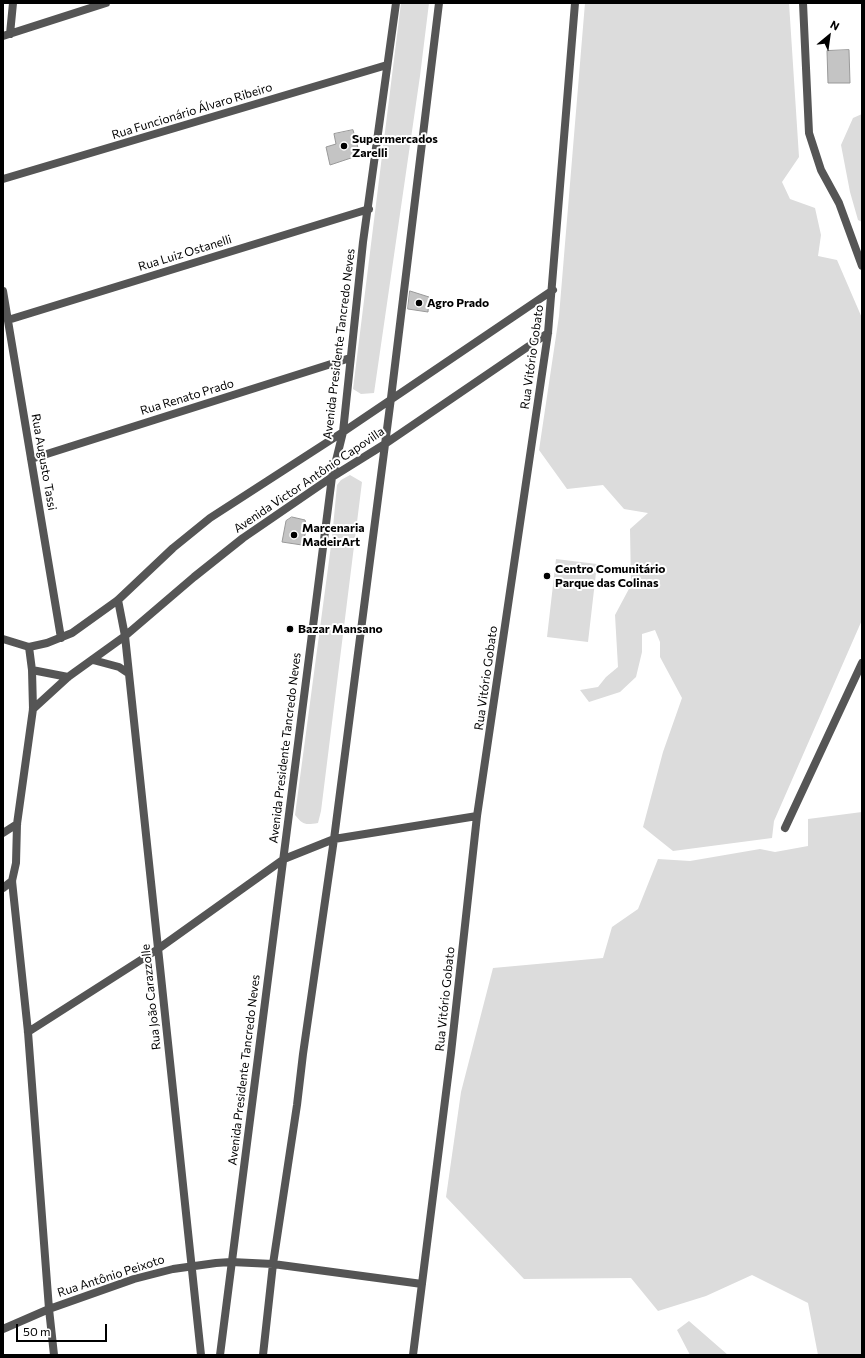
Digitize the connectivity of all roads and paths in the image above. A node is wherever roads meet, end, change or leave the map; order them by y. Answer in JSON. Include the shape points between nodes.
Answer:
{"nodes":[{"id":1,"x":13,"y":3,"type":"edge"},
{"id":2,"x":106,"y":3,"type":"edge"},
{"id":3,"x":396,"y":3,"type":"edge"},
{"id":4,"x":439,"y":3,"type":"edge"},
{"id":5,"x":575,"y":3,"type":"edge"},
{"id":6,"x":803,"y":3,"type":"edge"},
{"id":7,"x":6,"y":35,"type":"edge"},
{"id":8,"x":387,"y":65,"type":"junction"},
{"id":9,"x":3,"y":179,"type":"edge"},
{"id":10,"x":369,"y":209,"type":"junction"},
{"id":11,"x":862,"y":266,"type":"edge"},
{"id":12,"x":553,"y":290,"type":"junction"},
{"id":13,"x":3,"y":291,"type":"edge"},
{"id":14,"x":8,"y":320,"type":"junction"},
{"id":15,"x":548,"y":333,"type":"junction"},
{"id":16,"x":7,"y":339,"type":"edge"},
{"id":17,"x":350,"y":358,"type":"junction"},
{"id":18,"x":391,"y":398,"type":"junction"},
{"id":19,"x":343,"y":432,"type":"junction"},
{"id":20,"x":385,"y":444,"type":"junction"},
{"id":21,"x":31,"y":459,"type":"junction"},
{"id":22,"x":332,"y":477,"type":"junction"},
{"id":23,"x":118,"y":600,"type":"junction"},
{"id":24,"x":125,"y":636,"type":"junction"},
{"id":25,"x":62,"y":638,"type":"junction"},
{"id":26,"x":3,"y":639,"type":"edge"},
{"id":27,"x":29,"y":647,"type":"junction"},
{"id":28,"x":93,"y":660,"type":"junction"},
{"id":29,"x":862,"y":663,"type":"edge"},
{"id":30,"x":32,"y":670,"type":"junction"},
{"id":31,"x":128,"y":673,"type":"junction"},
{"id":32,"x":68,"y":677,"type":"junction"},
{"id":33,"x":32,"y":708,"type":"junction"},
{"id":34,"x":477,"y":816,"type":"junction"},
{"id":35,"x":17,"y":824,"type":"junction"},
{"id":36,"x":785,"y":828,"type":"dead end"},
{"id":37,"x":3,"y":833,"type":"edge"},
{"id":38,"x":334,"y":839,"type":"junction"},
{"id":39,"x":284,"y":859,"type":"junction"},
{"id":40,"x":12,"y":881,"type":"junction"},
{"id":41,"x":3,"y":888,"type":"edge"},
{"id":42,"x":158,"y":949,"type":"junction"},
{"id":43,"x":28,"y":1032,"type":"junction"},
{"id":44,"x":231,"y":1262,"type":"junction"},
{"id":45,"x":273,"y":1264,"type":"junction"},
{"id":46,"x":192,"y":1267,"type":"junction"},
{"id":47,"x":422,"y":1284,"type":"junction"},
{"id":48,"x":49,"y":1309,"type":"junction"},
{"id":49,"x":3,"y":1329,"type":"edge"},
{"id":50,"x":54,"y":1355,"type":"edge"},
{"id":51,"x":201,"y":1355,"type":"edge"},
{"id":52,"x":220,"y":1355,"type":"edge"},
{"id":53,"x":263,"y":1355,"type":"edge"},
{"id":54,"x":413,"y":1355,"type":"edge"}],
"edges":[{"from":1,"to":7,"type":"street"},
{"from":2,"to":7,"type":"street"},
{"from":3,"to":8,"type":"street","name":"Avenida Presidente Tancredo Neves"},
{"from":4,"to":18,"type":"street"},
{"from":5,"to":12,"type":"street","name":"Rua Vitório Gobato"},
{"from":6,"to":11,"type":"street","via":[[809,133],[821,170],[839,203]]},
{"from":8,"to":9,"type":"street","name":"Rua Funcionário Álvaro Ribeiro"},
{"from":8,"to":10,"type":"street","name":"Avenida Presidente Tancredo Neves"},
{"from":10,"to":14,"type":"street","name":"Rua Luiz Ostanelli"},
{"from":10,"to":17,"type":"street","name":"Avenida Presidente Tancredo Neves"},
{"from":12,"to":15,"type":"street","name":"Rua Vitório Gobato"},
{"from":12,"to":18,"type":"street","name":"Avenida Victor Antônio Capovilla"},
{"from":13,"to":14,"type":"street","name":"Rua Augusto Tassi"},
{"from":14,"to":16,"type":"street","name":"Rua Augusto Tassi"},
{"from":15,"to":20,"type":"street","name":"Avenida Victor Antônio Capovilla"},
{"from":15,"to":34,"type":"street","name":"Rua Vitório Gobato"},
{"from":16,"to":21,"type":"street","name":"Rua Augusto Tassi"},
{"from":17,"to":19,"type":"street","name":"Avenida Presidente Tancredo Neves"},
{"from":17,"to":21,"type":"street","name":"Rua Renato Prado"},
{"from":18,"to":19,"type":"street","name":"Avenida Victor Antônio Capovilla"},
{"from":18,"to":20,"type":"street"},
{"from":19,"to":22,"type":"street","name":"Avenida Presidente Tancredo Neves"},
{"from":19,"to":23,"type":"street","name":"Avenida Victor Antônio Capovilla","via":[[210,518],[173,548]]},
{"from":20,"to":22,"type":"street","name":"Avenida Victor Antônio Capovilla"},
{"from":20,"to":38,"type":"street"},
{"from":21,"to":25,"type":"street","name":"Rua Augusto Tassi"},
{"from":22,"to":24,"type":"street","name":"Avenida Victor Antônio Capovilla","via":[[243,538]]},
{"from":22,"to":39,"type":"street","name":"Avenida Presidente Tancredo Neves"},
{"from":23,"to":24,"type":"street","name":"Rua João Carazzolle"},
{"from":23,"to":25,"type":"street","name":"Avenida Victor Antônio Capovilla"},
{"from":24,"to":28,"type":"street","name":"Avenida Victor Antônio Capovilla"},
{"from":24,"to":31,"type":"street","name":"Rua João Carazzolle"},
{"from":25,"to":27,"type":"street","name":"Avenida Victor Antônio Capovilla"},
{"from":26,"to":27,"type":"street"},
{"from":27,"to":30,"type":"street"},
{"from":28,"to":31,"type":"street","via":[[119,667]]},
{"from":28,"to":32,"type":"street","name":"Avenida Victor Antônio Capovilla"},
{"from":29,"to":36,"type":"street"},
{"from":30,"to":32,"type":"street"},
{"from":30,"to":33,"type":"street"},
{"from":31,"to":42,"type":"street","name":"Rua João Carazzolle"},
{"from":32,"to":33,"type":"street","name":"Avenida Victor Antônio Capovilla"},
{"from":33,"to":35,"type":"street"},
{"from":34,"to":38,"type":"street"},
{"from":34,"to":47,"type":"street","name":"Rua Vitório Gobato"},
{"from":35,"to":37,"type":"street"},
{"from":35,"to":40,"type":"street","via":[[16,863]]},
{"from":38,"to":39,"type":"street"},
{"from":38,"to":45,"type":"street"},
{"from":39,"to":42,"type":"street"},
{"from":39,"to":44,"type":"street","name":"Avenida Presidente Tancredo Neves"},
{"from":40,"to":41,"type":"street"},
{"from":40,"to":43,"type":"street"},
{"from":42,"to":43,"type":"street"},
{"from":42,"to":46,"type":"street","name":"Rua João Carazzolle"},
{"from":43,"to":48,"type":"street"},
{"from":44,"to":45,"type":"street","name":"Rua Antônio Peixoto"},
{"from":44,"to":46,"type":"street","name":"Rua Antônio Peixoto"},
{"from":44,"to":52,"type":"street","name":"Avenida Presidente Tancredo Neves"},
{"from":45,"to":47,"type":"street","name":"Rua Antônio Peixoto"},
{"from":45,"to":53,"type":"street"},
{"from":46,"to":48,"type":"street","name":"Rua Antônio Peixoto","via":[[134,1279]]},
{"from":46,"to":51,"type":"street","name":"Rua João Carazzolle"},
{"from":47,"to":54,"type":"street","name":"Rua Vitório Gobato"},
{"from":48,"to":49,"type":"street","name":"Rua Antônio Peixoto"},
{"from":48,"to":50,"type":"street"}]}
